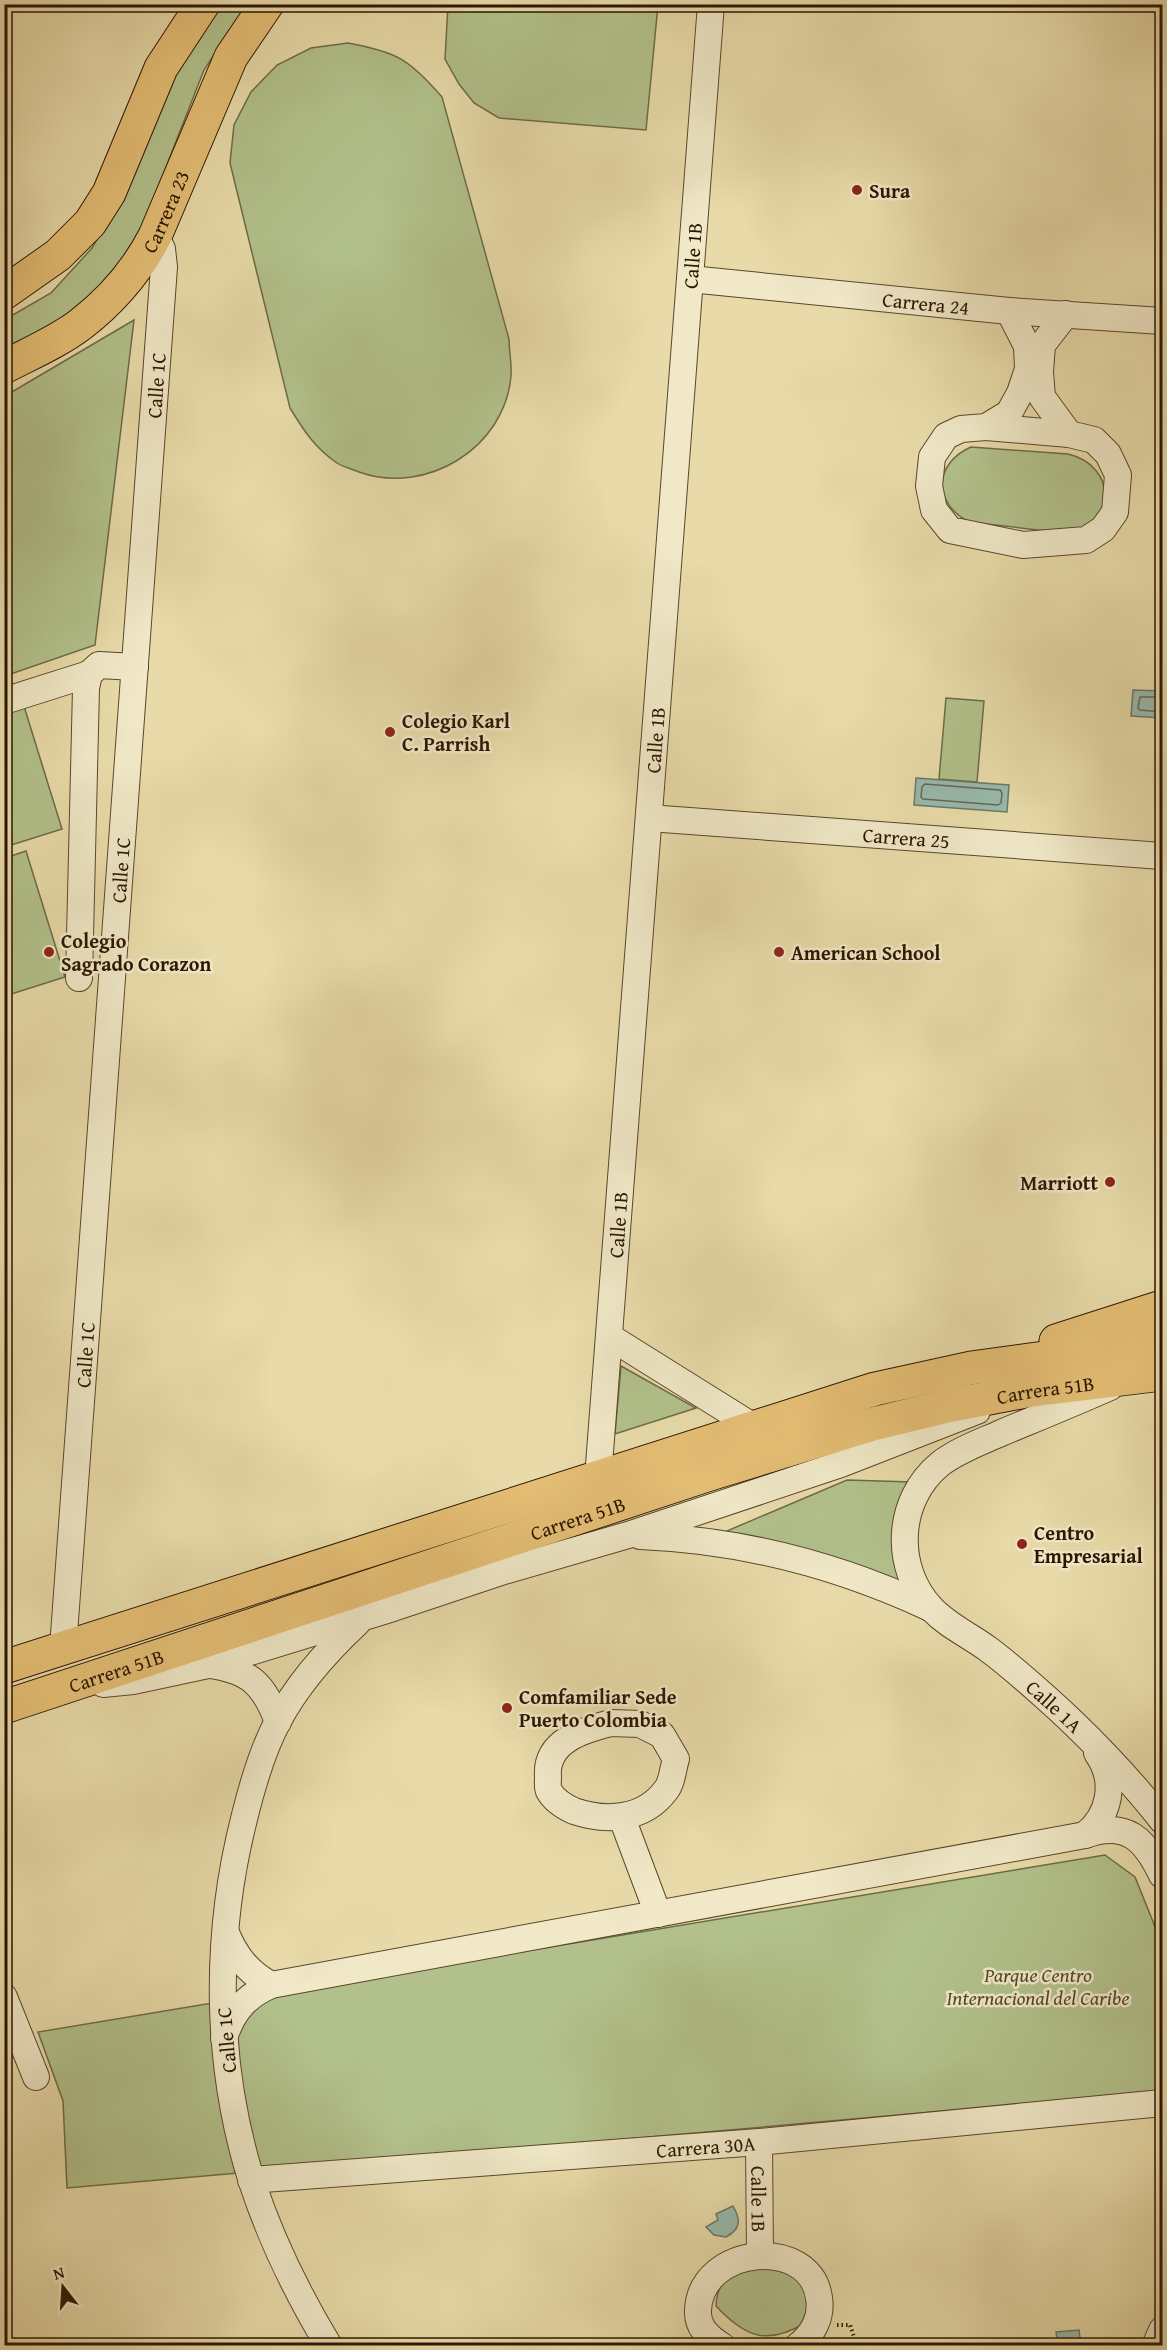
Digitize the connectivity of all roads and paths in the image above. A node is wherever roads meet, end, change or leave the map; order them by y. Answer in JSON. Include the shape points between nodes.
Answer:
{"nodes":[{"id":1,"x":203,"y":4,"type":"edge"},
{"id":2,"x":267,"y":4,"type":"edge"},
{"id":3,"x":711,"y":4,"type":"edge"},
{"id":4,"x":155,"y":236,"type":"junction"},
{"id":5,"x":690,"y":279,"type":"junction"},
{"id":6,"x":4,"y":293,"type":"edge"},
{"id":7,"x":1009,"y":310,"type":"junction"},
{"id":8,"x":1066,"y":315,"type":"junction"},
{"id":9,"x":1162,"y":321,"type":"edge"},
{"id":10,"x":4,"y":367,"type":"edge"},
{"id":11,"x":986,"y":427,"type":"junction"},
{"id":12,"x":1069,"y":434,"type":"junction"},
{"id":13,"x":135,"y":667,"type":"junction"},
{"id":14,"x":89,"y":674,"type":"junction"},
{"id":15,"x":4,"y":701,"type":"edge"},
{"id":16,"x":649,"y":818,"type":"junction"},
{"id":17,"x":1162,"y":856,"type":"edge"},
{"id":18,"x":79,"y":978,"type":"dead end"},
{"id":19,"x":1162,"y":1307,"type":"edge"},
{"id":20,"x":610,"y":1336,"type":"junction"},
{"id":21,"x":1162,"y":1342,"type":"edge"},
{"id":22,"x":971,"y":1368,"type":"junction"},
{"id":23,"x":1162,"y":1374,"type":"edge"},
{"id":24,"x":1130,"y":1379,"type":"junction"},
{"id":25,"x":1031,"y":1390,"type":"junction"},
{"id":26,"x":754,"y":1427,"type":"junction"},
{"id":27,"x":598,"y":1478,"type":"junction"},
{"id":28,"x":628,"y":1535,"type":"junction"},
{"id":29,"x":930,"y":1608,"type":"junction"},
{"id":30,"x":363,"y":1617,"type":"junction"},
{"id":31,"x":63,"y":1648,"type":"junction"},
{"id":32,"x":208,"y":1665,"type":"junction"},
{"id":33,"x":4,"y":1667,"type":"edge"},
{"id":34,"x":70,"y":1687,"type":"junction"},
{"id":35,"x":4,"y":1707,"type":"edge"},
{"id":36,"x":278,"y":1722,"type":"junction"},
{"id":37,"x":1083,"y":1734,"type":"junction"},
{"id":38,"x":622,"y":1818,"type":"junction"},
{"id":39,"x":1162,"y":1820,"type":"edge"},
{"id":40,"x":1085,"y":1835,"type":"junction"},
{"id":41,"x":1162,"y":1875,"type":"edge"},
{"id":42,"x":658,"y":1914,"type":"junction"},
{"id":43,"x":225,"y":1930,"type":"junction"},
{"id":44,"x":271,"y":1985,"type":"junction"},
{"id":45,"x":4,"y":1997,"type":"edge"},
{"id":46,"x":224,"y":2038,"type":"junction"},
{"id":47,"x":36,"y":2077,"type":"dead end"},
{"id":48,"x":1162,"y":2104,"type":"edge"},
{"id":49,"x":759,"y":2142,"type":"junction"},
{"id":50,"x":252,"y":2180,"type":"junction"},
{"id":51,"x":760,"y":2256,"type":"junction"},
{"id":52,"x":816,"y":2325,"type":"junction"},
{"id":53,"x":1162,"y":2330,"type":"edge"},
{"id":54,"x":329,"y":2346,"type":"edge"},
{"id":55,"x":722,"y":2346,"type":"edge"},
{"id":56,"x":798,"y":2346,"type":"edge"},
{"id":57,"x":857,"y":2346,"type":"edge"},
{"id":58,"x":1155,"y":2346,"type":"edge"}],
"edges":[{"from":1,"to":6,"type":"main road","via":[[161,68],[109,193],[90,223],[58,255]]},
{"from":2,"to":4,"type":"main road","name":"Carrera 23","via":[[231,57]]},
{"from":3,"to":5,"type":"street","name":"Calle 1B"},
{"from":4,"to":10,"type":"main road","name":"Carrera 23","via":[[142,262],[80,325]]},
{"from":4,"to":13,"type":"street","name":"Calle 1C","via":[[162,249],[164,267]]},
{"from":5,"to":7,"type":"street","name":"Carrera 24"},
{"from":5,"to":16,"type":"street","name":"Calle 1B","via":[[667,460]]},
{"from":7,"to":8,"type":"street","name":"Carrera 24"},
{"from":7,"to":11,"type":"street","via":[[1027,346],[1028,369],[1008,414]]},
{"from":8,"to":9,"type":"street","name":"Carrera 24"},
{"from":8,"to":12,"type":"street","via":[[1042,345],[1040,372],[1042,397]]},
{"from":11,"to":12,"type":"street"},
{"from":11,"to":12,"type":"street","via":[[961,429],[946,436],[936,450],[929,486],[934,510],[950,530],[1023,545],[1086,540],[1103,529],[1115,512],[1118,475],[1108,454],[1094,440]]},
{"from":13,"to":14,"type":"street","via":[[99,665]]},
{"from":13,"to":31,"type":"street","name":"Calle 1C"},
{"from":14,"to":15,"type":"street"},
{"from":14,"to":18,"type":"street","via":[[85,703]]},
{"from":16,"to":17,"type":"street","name":"Carrera 25"},
{"from":16,"to":20,"type":"street","name":"Calle 1B"},
{"from":19,"to":22,"type":"main road"},
{"from":20,"to":26,"type":"street"},
{"from":20,"to":27,"type":"street","name":"Calle 1B"},
{"from":21,"to":22,"type":"main road","name":"Carrera 51B"},
{"from":22,"to":26,"type":"main road","name":"Carrera 51B","via":[[875,1389]]},
{"from":23,"to":24,"type":"main road","name":"Carrera 51B"},
{"from":24,"to":25,"type":"main road","name":"Carrera 51B"},
{"from":24,"to":29,"type":"street","via":[[964,1450],[928,1476],[909,1508],[904,1535],[907,1564]]},
{"from":25,"to":28,"type":"street","via":[[841,1464]]},
{"from":25,"to":34,"type":"main road","name":"Carrera 51B","via":[[873,1424],[713,1473]]},
{"from":26,"to":27,"type":"main road","name":"Carrera 51B"},
{"from":27,"to":31,"type":"main road","name":"Carrera 51B"},
{"from":28,"to":29,"type":"street","via":[[713,1542],[778,1554],[851,1575]]},
{"from":28,"to":30,"type":"street","via":[[504,1570]]},
{"from":29,"to":37,"type":"street","name":"Calle 1A","via":[[1007,1664]]},
{"from":30,"to":32,"type":"street"},
{"from":30,"to":36,"type":"street","name":"Calle 1C","via":[[308,1674]]},
{"from":31,"to":33,"type":"main road","name":"Carrera 51B"},
{"from":32,"to":34,"type":"street","via":[[133,1681]]},
{"from":32,"to":36,"type":"street","via":[[232,1669],[254,1681],[269,1699]]},
{"from":34,"to":35,"type":"main road","name":"Carrera 51B"},
{"from":36,"to":43,"type":"street","name":"Calle 1C","via":[[245,1813]]},
{"from":37,"to":39,"type":"street","name":"Calle 1A"},
{"from":37,"to":40,"type":"street","via":[[1100,1758],[1109,1792],[1100,1821]]},
{"from":38,"to":38,"type":"street","via":[[646,1809],[668,1789],[676,1759],[662,1735],[640,1724],[611,1723],[581,1730],[560,1745],[547,1765],[549,1791],[564,1807],[591,1817]]},
{"from":38,"to":42,"type":"street"},
{"from":40,"to":41,"type":"street","via":[[1108,1829],[1132,1835],[1150,1851]]},
{"from":40,"to":42,"type":"street"},
{"from":42,"to":44,"type":"street"},
{"from":43,"to":44,"type":"street","via":[[242,1963]]},
{"from":43,"to":46,"type":"street","name":"Calle 1C"},
{"from":44,"to":46,"type":"street","via":[[240,2004]]},
{"from":45,"to":47,"type":"street"},
{"from":46,"to":50,"type":"street","name":"Calle 1C"},
{"from":48,"to":49,"type":"street","name":"Carrera 30A"},
{"from":49,"to":50,"type":"street","name":"Carrera 30A"},
{"from":49,"to":51,"type":"street","name":"Calle 1B"},
{"from":50,"to":54,"type":"street","name":"Calle 1C","via":[[285,2267]]},
{"from":51,"to":52,"type":"street","via":[[791,2262],[804,2270],[819,2296]]},
{"from":51,"to":55,"type":"street","via":[[740,2259],[711,2275],[698,2301],[702,2330]]},
{"from":52,"to":56,"type":"street"},
{"from":52,"to":57,"type":"path","via":[[850,2325]]},
{"from":53,"to":58,"type":"street"}]}
